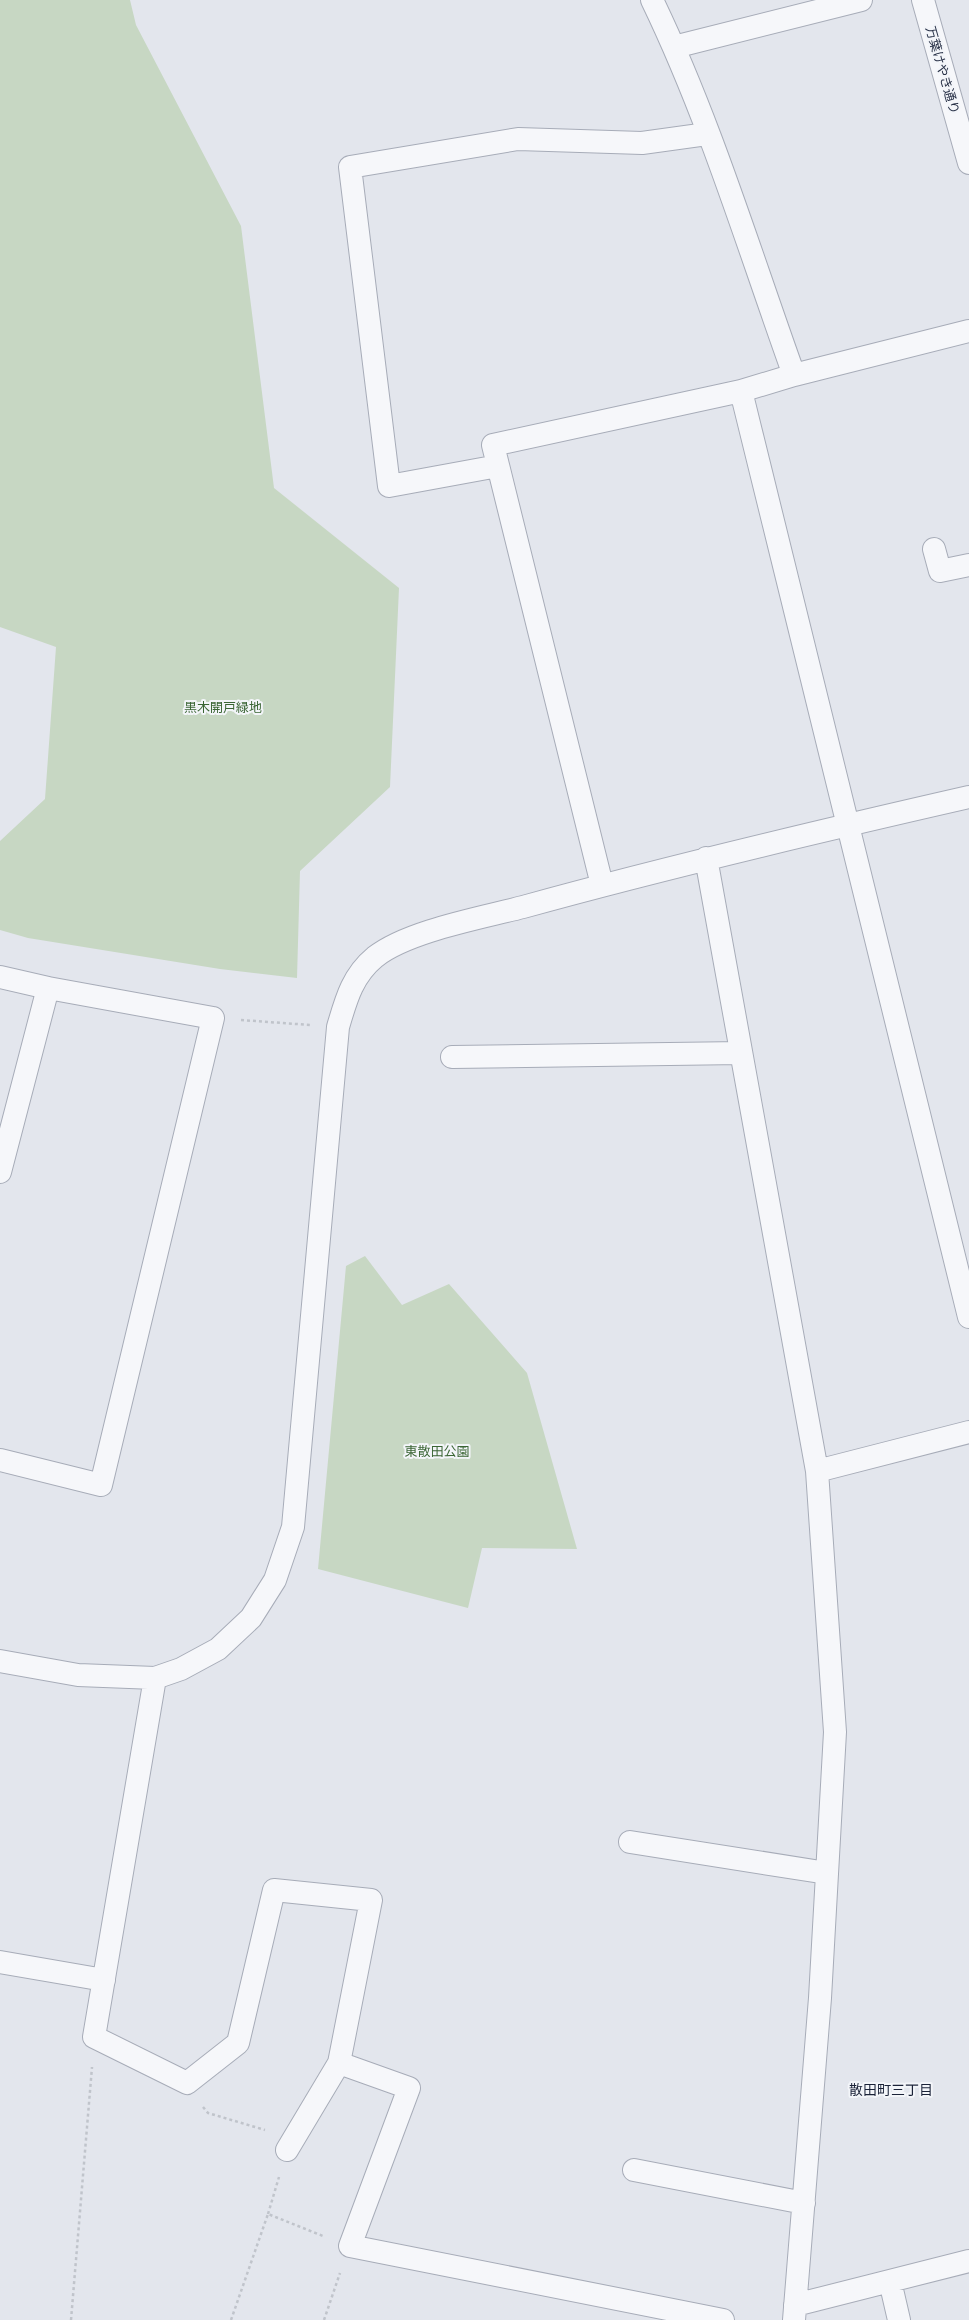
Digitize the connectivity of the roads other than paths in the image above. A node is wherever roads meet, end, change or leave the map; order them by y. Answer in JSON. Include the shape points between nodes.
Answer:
{"nodes":[{"id":1,"x":652,"y":0,"type":"edge"},
{"id":2,"x":861,"y":0,"type":"edge"},
{"id":3,"x":923,"y":0,"type":"edge"},
{"id":4,"x":674,"y":47,"type":"junction"},
{"id":5,"x":707,"y":134,"type":"junction"},
{"id":6,"x":969,"y":163,"type":"edge"},
{"id":7,"x":969,"y":331,"type":"edge"},
{"id":8,"x":794,"y":376,"type":"junction"},
{"id":9,"x":741,"y":391,"type":"junction"},
{"id":10,"x":498,"y":466,"type":"junction"},
{"id":11,"x":934,"y":549,"type":"dead end"},
{"id":12,"x":969,"y":565,"type":"edge"},
{"id":13,"x":969,"y":797,"type":"edge"},
{"id":14,"x":848,"y":825,"type":"junction"},
{"id":15,"x":706,"y":858,"type":"junction"},
{"id":16,"x":602,"y":885,"type":"junction"},
{"id":17,"x":0,"y":977,"type":"edge"},
{"id":18,"x":48,"y":988,"type":"junction"},
{"id":19,"x":741,"y":1053,"type":"junction"},
{"id":20,"x":452,"y":1057,"type":"dead end"},
{"id":21,"x":0,"y":1172,"type":"edge"},
{"id":22,"x":969,"y":1317,"type":"edge"},
{"id":23,"x":969,"y":1432,"type":"edge"},
{"id":24,"x":0,"y":1460,"type":"edge"},
{"id":25,"x":817,"y":1471,"type":"junction"},
{"id":26,"x":0,"y":1661,"type":"edge"},
{"id":27,"x":155,"y":1678,"type":"junction"},
{"id":28,"x":630,"y":1842,"type":"dead end"},
{"id":29,"x":827,"y":1873,"type":"junction"},
{"id":30,"x":0,"y":1962,"type":"edge"},
{"id":31,"x":104,"y":1980,"type":"junction"},
{"id":32,"x":339,"y":2063,"type":"junction"},
{"id":33,"x":290,"y":2145,"type":"road end"},
{"id":34,"x":634,"y":2170,"type":"dead end"},
{"id":35,"x":804,"y":2203,"type":"junction"},
{"id":36,"x":969,"y":2261,"type":"edge"},
{"id":37,"x":890,"y":2281,"type":"junction"},
{"id":38,"x":794,"y":2313,"type":"edge"},
{"id":39,"x":723,"y":2320,"type":"edge"},
{"id":40,"x":899,"y":2320,"type":"edge"}],
"edges":[{"from":1,"to":4,"type":"street"},
{"from":2,"to":4,"type":"street"},
{"from":3,"to":6,"type":"street","name":"万葉けやき通り"},
{"from":4,"to":5,"type":"street"},
{"from":5,"to":8,"type":"street"},
{"from":5,"to":10,"type":"street","via":[[642,143],[518,139],[350,167],[389,486]]},
{"from":7,"to":8,"type":"street"},
{"from":8,"to":9,"type":"street"},
{"from":9,"to":10,"type":"street","via":[[493,445]]},
{"from":9,"to":14,"type":"street"},
{"from":10,"to":16,"type":"street"},
{"from":11,"to":12,"type":"street","via":[[940,571]]},
{"from":13,"to":14,"type":"street"},
{"from":14,"to":15,"type":"street"},
{"from":14,"to":22,"type":"street"},
{"from":15,"to":16,"type":"street"},
{"from":15,"to":19,"type":"street"},
{"from":16,"to":27,"type":"street","via":[[407,938],[374,957],[351,984],[338,1027],[293,1527],[275,1580],[251,1618],[218,1649],[180,1669]]},
{"from":17,"to":18,"type":"street"},
{"from":18,"to":21,"type":"street"},
{"from":18,"to":24,"type":"street","via":[[213,1018],[100,1485]]},
{"from":19,"to":20,"type":"street"},
{"from":19,"to":25,"type":"street"},
{"from":23,"to":25,"type":"street"},
{"from":25,"to":29,"type":"street","via":[[835,1732]]},
{"from":26,"to":27,"type":"street","via":[[78,1675]]},
{"from":27,"to":31,"type":"street"},
{"from":28,"to":29,"type":"street"},
{"from":29,"to":35,"type":"street"},
{"from":30,"to":31,"type":"street"},
{"from":31,"to":32,"type":"street","via":[[94,2037],[187,2083],[238,2043],[274,1890],[371,1900]]},
{"from":32,"to":33,"type":"street"},
{"from":32,"to":39,"type":"street","via":[[409,2088],[350,2246]]},
{"from":34,"to":35,"type":"street"},
{"from":35,"to":38,"type":"street"},
{"from":36,"to":37,"type":"street"},
{"from":37,"to":38,"type":"street"},
{"from":37,"to":40,"type":"street"}]}
